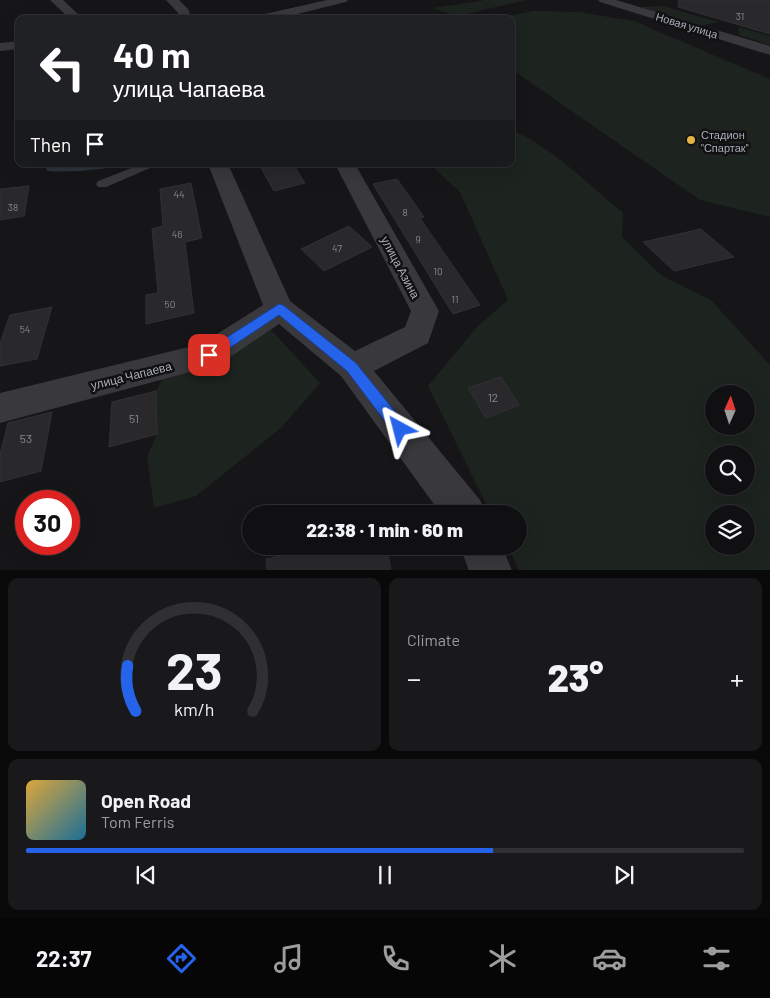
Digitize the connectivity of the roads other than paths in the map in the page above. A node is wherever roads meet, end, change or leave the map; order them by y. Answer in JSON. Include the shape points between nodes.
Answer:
{"nodes":[{"id":1,"x":56,"y":0,"type":"edge"},
{"id":2,"x":172,"y":0,"type":"edge"},
{"id":3,"x":342,"y":0,"type":"edge"},
{"id":4,"x":604,"y":0,"type":"edge"},
{"id":5,"x":73,"y":15,"type":"edge"},
{"id":6,"x":185,"y":15,"type":"edge"},
{"id":7,"x":288,"y":15,"type":"edge"},
{"id":8,"x":15,"y":45,"type":"edge"},
{"id":9,"x":0,"y":47,"type":"edge"},
{"id":10,"x":770,"y":50,"type":"edge"},
{"id":11,"x":144,"y":167,"type":"edge"},
{"id":12,"x":219,"y":167,"type":"edge"},
{"id":13,"x":347,"y":167,"type":"edge"},
{"id":14,"x":102,"y":184,"type":"dead end"},
{"id":15,"x":279,"y":308,"type":"junction"},
{"id":16,"x":352,"y":367,"type":"junction"},
{"id":17,"x":0,"y":408,"type":"edge"},
{"id":18,"x":459,"y":505,"type":"edge"},
{"id":19,"x":485,"y":555,"type":"edge"},
{"id":20,"x":491,"y":570,"type":"edge"}],
"edges":[{"from":1,"to":5,"type":"street"},
{"from":2,"to":6,"type":"street"},
{"from":3,"to":7,"type":"street"},
{"from":4,"to":10,"type":"street","name":"Новая улица"},
{"from":8,"to":9,"type":"street"},
{"from":11,"to":14,"type":"lane"},
{"from":12,"to":15,"type":"street"},
{"from":13,"to":16,"type":"street","name":"улица Азина","via":[[425,310],[417,335]]},
{"from":15,"to":16,"type":"street"},
{"from":15,"to":17,"type":"street","name":"улица Чапаева","via":[[209,355]]},
{"from":16,"to":18,"type":"street"},
{"from":19,"to":20,"type":"street"}]}
